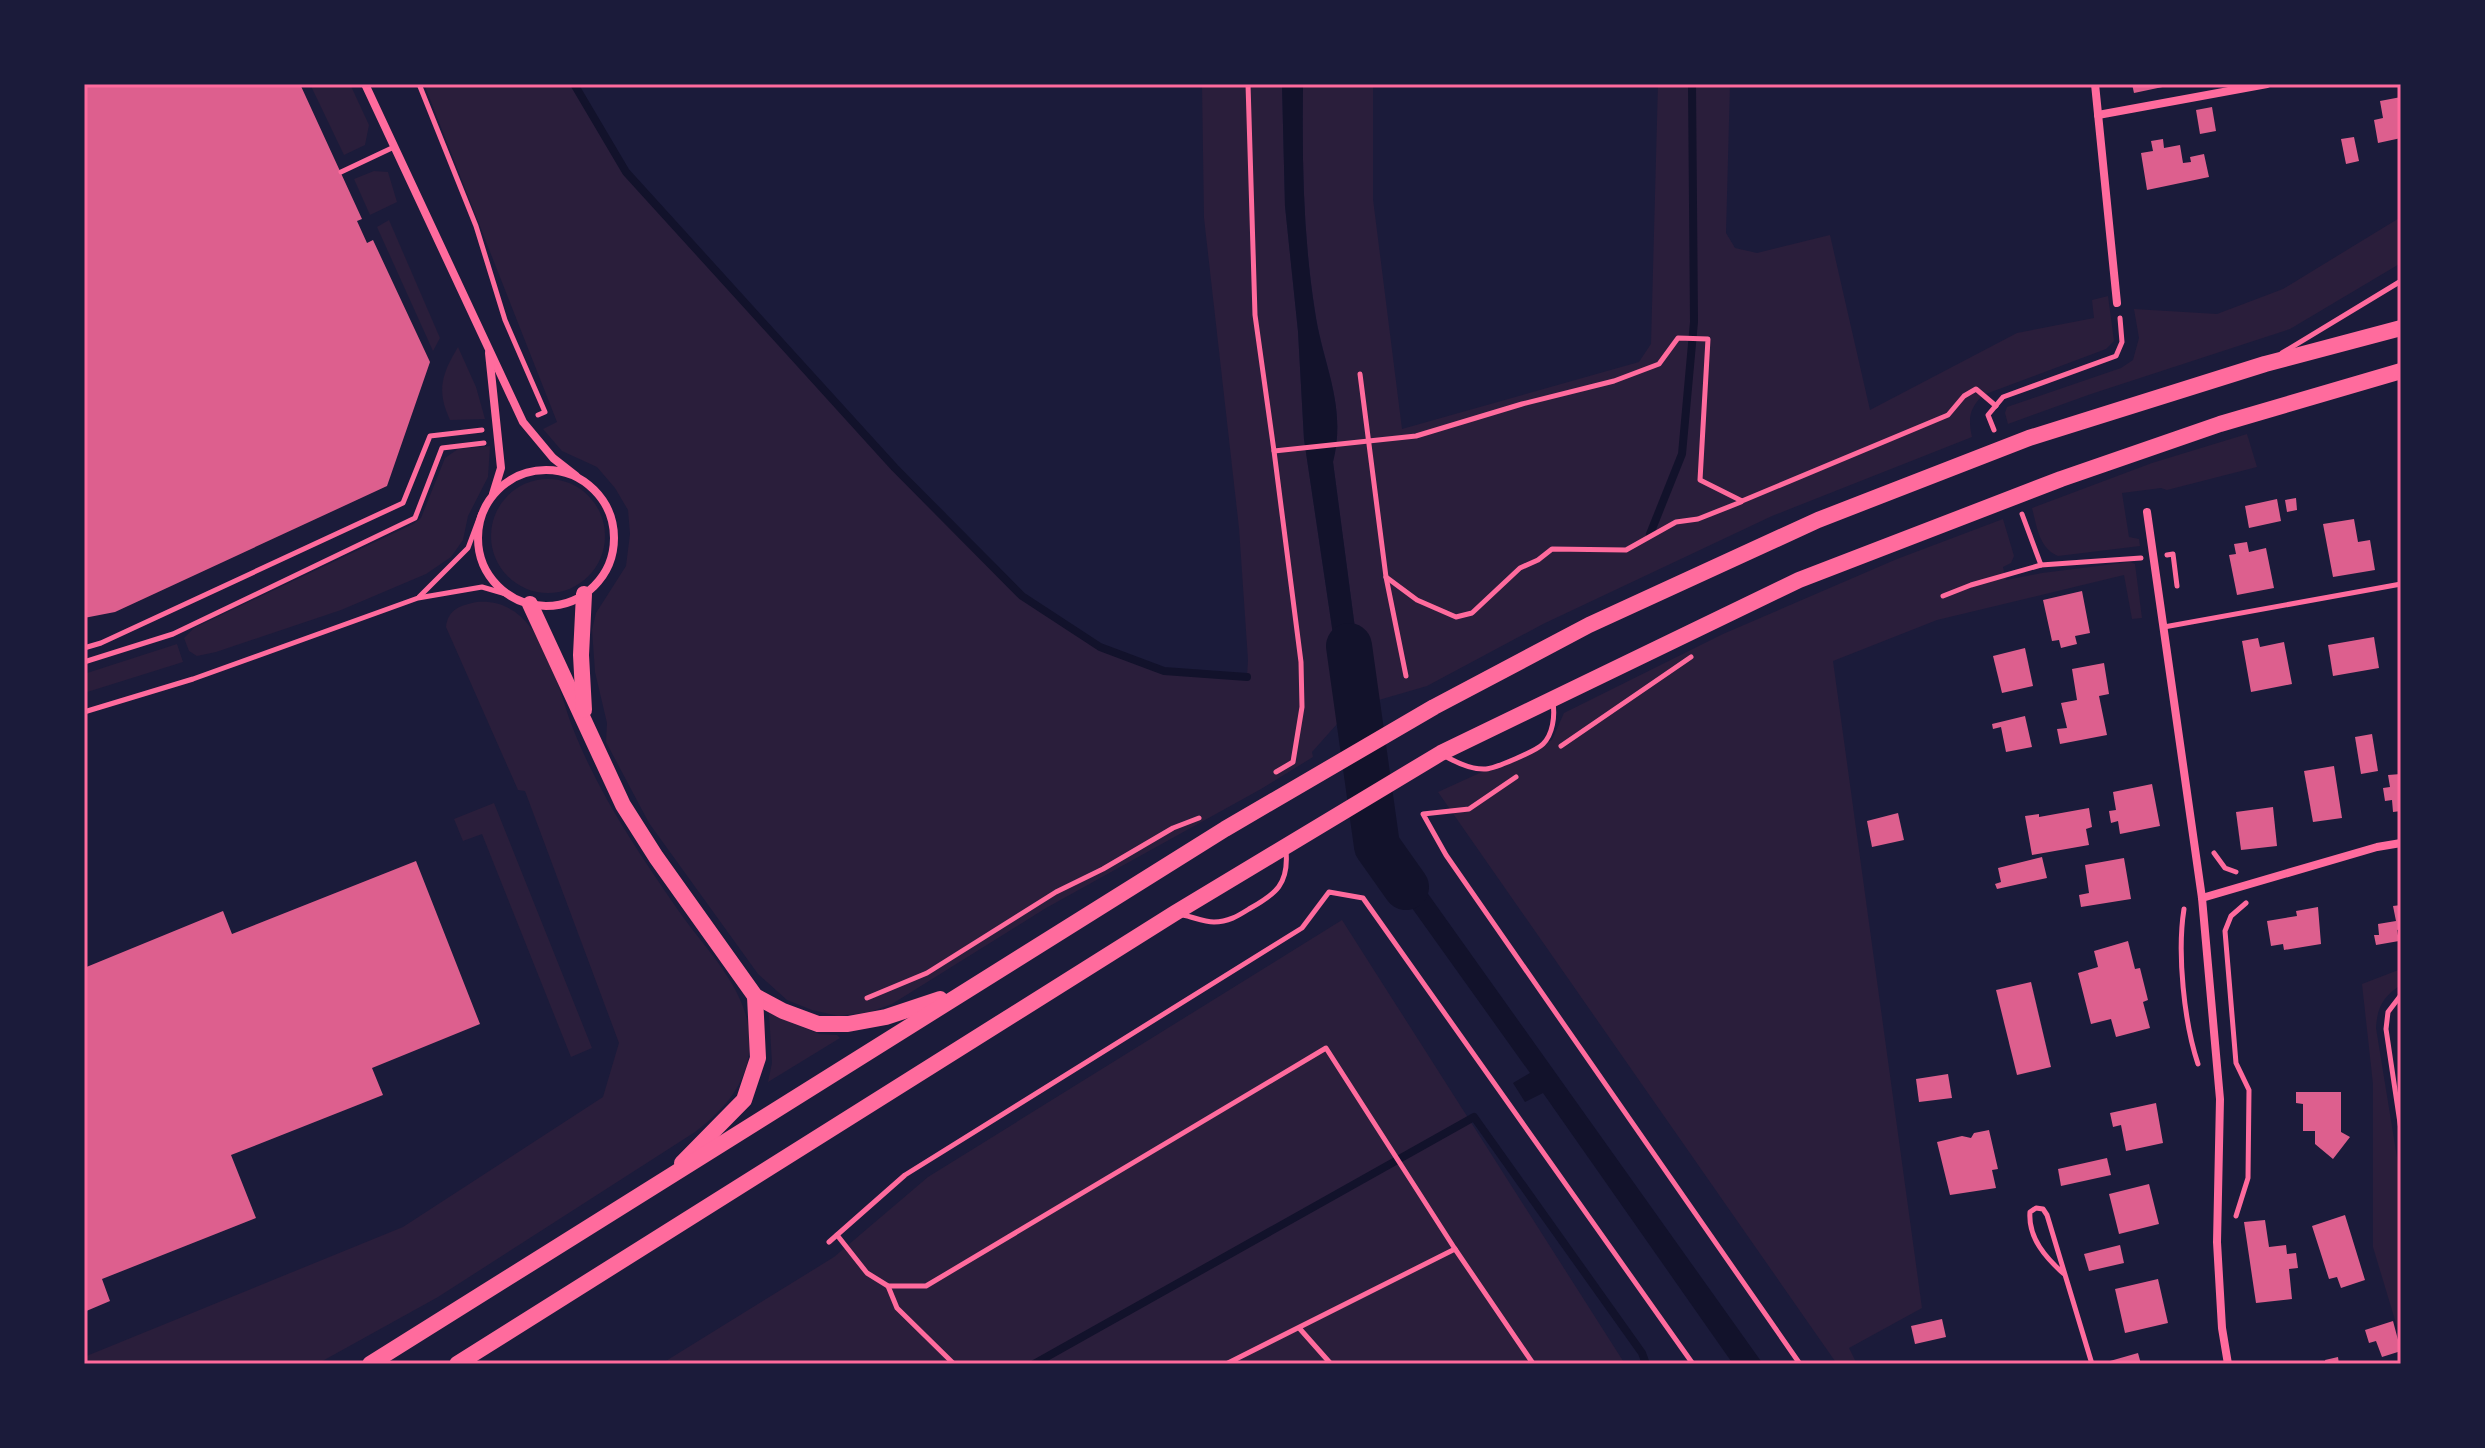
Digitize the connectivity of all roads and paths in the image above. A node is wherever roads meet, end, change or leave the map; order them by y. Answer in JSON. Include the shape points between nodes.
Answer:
{"nodes":[{"id":1,"x":365,"y":84,"type":"edge"},
{"id":2,"x":419,"y":84,"type":"edge"},
{"id":3,"x":1248,"y":84,"type":"edge"},
{"id":4,"x":2095,"y":84,"type":"edge"},
{"id":5,"x":2267,"y":84,"type":"edge"},
{"id":6,"x":2098,"y":115,"type":"junction"},
{"id":7,"x":395,"y":146,"type":"junction"},
{"id":8,"x":341,"y":172,"type":"dead end"},
{"id":9,"x":2401,"y":281,"type":"edge"},
{"id":10,"x":2117,"y":303,"type":"joint"},
{"id":11,"x":2401,"y":328,"type":"edge"},
{"id":12,"x":488,"y":344,"type":"junction"},
{"id":13,"x":2265,"y":364,"type":"junction"},
{"id":14,"x":2401,"y":371,"type":"edge"},
{"id":15,"x":1360,"y":374,"type":"dead end"},
{"id":16,"x":1996,"y":406,"type":"junction"},
{"id":17,"x":525,"y":426,"type":"junction"},
{"id":18,"x":497,"y":428,"type":"junction"},
{"id":19,"x":1994,"y":430,"type":"dead end"},
{"id":20,"x":498,"y":441,"type":"junction"},
{"id":21,"x":1367,"y":442,"type":"junction"},
{"id":22,"x":1274,"y":451,"type":"junction"},
{"id":23,"x":576,"y":476,"type":"junction"},
{"id":24,"x":493,"y":494,"type":"junction"},
{"id":25,"x":1742,"y":501,"type":"junction"},
{"id":26,"x":2147,"y":512,"type":"dead end"},
{"id":27,"x":481,"y":513,"type":"junction"},
{"id":28,"x":2008,"y":519,"type":"dead end"},
{"id":29,"x":2154,"y":557,"type":"junction"},
{"id":30,"x":2137,"y":558,"type":"junction"},
{"id":31,"x":2041,"y":565,"type":"junction"},
{"id":32,"x":2139,"y":574,"type":"dead end"},
{"id":33,"x":1386,"y":577,"type":"junction"},
{"id":34,"x":2401,"y":584,"type":"edge"},
{"id":35,"x":506,"y":594,"type":"junction"},
{"id":36,"x":584,"y":594,"type":"junction"},
{"id":37,"x":1943,"y":596,"type":"dead end"},
{"id":38,"x":418,"y":598,"type":"junction"},
{"id":39,"x":530,"y":604,"type":"junction"},
{"id":40,"x":2182,"y":623,"type":"junction"},
{"id":41,"x":2164,"y":627,"type":"junction"},
{"id":42,"x":84,"y":648,"type":"edge"},
{"id":43,"x":1699,"y":652,"type":"dead end"},
{"id":44,"x":84,"y":662,"type":"edge"},
{"id":45,"x":1406,"y":676,"type":"dead end"},
{"id":46,"x":1552,"y":698,"type":"junction"},
{"id":47,"x":84,"y":712,"type":"edge"},
{"id":48,"x":584,"y":720,"type":"junction"},
{"id":49,"x":1558,"y":748,"type":"dead end"},
{"id":50,"x":1441,"y":753,"type":"junction"},
{"id":51,"x":1520,"y":774,"type":"dead end"},
{"id":52,"x":1263,"y":780,"type":"dead end"},
{"id":53,"x":1210,"y":812,"type":"dead end"},
{"id":54,"x":2401,"y":843,"type":"edge"},
{"id":55,"x":1285,"y":845,"type":"junction"},
{"id":56,"x":2213,"y":846,"type":"dead end"},
{"id":57,"x":2252,"y":883,"type":"junction"},
{"id":58,"x":2183,"y":897,"type":"dead end"},
{"id":59,"x":2202,"y":898,"type":"junction"},
{"id":60,"x":1175,"y":913,"type":"junction"},
{"id":61,"x":968,"y":989,"type":"junction"},
{"id":62,"x":2401,"y":995,"type":"edge"},
{"id":63,"x":755,"y":996,"type":"junction"},
{"id":64,"x":862,"y":999,"type":"dead end"},
{"id":65,"x":2202,"y":1076,"type":"dead end"},
{"id":66,"x":2401,"y":1130,"type":"edge"},
{"id":67,"x":665,"y":1181,"type":"junction"},
{"id":68,"x":2233,"y":1225,"type":"dead end"},
{"id":69,"x":837,"y":1235,"type":"junction"},
{"id":70,"x":829,"y":1242,"type":"dead end"},
{"id":71,"x":1455,"y":1249,"type":"junction"},
{"id":72,"x":2064,"y":1274,"type":"junction"},
{"id":73,"x":888,"y":1286,"type":"junction"},
{"id":74,"x":1300,"y":1329,"type":"junction"},
{"id":75,"x":1532,"y":1362,"type":"edge"},
{"id":76,"x":370,"y":1364,"type":"edge"},
{"id":77,"x":457,"y":1364,"type":"edge"},
{"id":78,"x":954,"y":1364,"type":"edge"},
{"id":79,"x":1226,"y":1364,"type":"edge"},
{"id":80,"x":1331,"y":1364,"type":"edge"},
{"id":81,"x":1693,"y":1364,"type":"edge"},
{"id":82,"x":1800,"y":1364,"type":"edge"},
{"id":83,"x":2092,"y":1364,"type":"edge"},
{"id":84,"x":2228,"y":1364,"type":"edge"}],
"edges":[{"from":1,"to":7,"type":"street"},
{"from":2,"to":17,"type":"path","via":[[476,226],[505,320],[549,421]]},
{"from":3,"to":22,"type":"path","via":[[1255,315]]},
{"from":4,"to":6,"type":"street"},
{"from":5,"to":6,"type":"street"},
{"from":6,"to":10,"type":"street"},
{"from":7,"to":8,"type":"lane"},
{"from":7,"to":12,"type":"street"},
{"from":9,"to":13,"type":"lane"},
{"from":10,"to":16,"type":"path","via":[[2122,342],[2116,356],[2003,397]]},
{"from":11,"to":13,"type":"main road"},
{"from":12,"to":17,"type":"street"},
{"from":12,"to":18,"type":"street"},
{"from":13,"to":61,"type":"main road","via":[[2029,438],[1818,520],[1589,625],[1434,707],[1225,829]]},
{"from":14,"to":46,"type":"main road","via":[[2220,424],[1951,520],[1785,586]]},
{"from":15,"to":21,"type":"path"},
{"from":16,"to":19,"type":"path","via":[[1988,415]]},
{"from":16,"to":25,"type":"path","via":[[1976,389],[1948,415]]},
{"from":17,"to":23,"type":"street"},
{"from":18,"to":20,"type":"street"},
{"from":18,"to":42,"type":"path","via":[[430,436],[403,503]]},
{"from":20,"to":24,"type":"street","via":[[501,468]]},
{"from":20,"to":44,"type":"path","via":[[442,448],[415,518],[173,634]]},
{"from":21,"to":22,"type":"path"},
{"from":21,"to":25,"type":"path","via":[[1416,436],[1614,381],[1659,364],[1678,338],[1708,339],[1700,480]]},
{"from":21,"to":33,"type":"path"},
{"from":22,"to":52,"type":"path","via":[[1302,707],[1289,764]]},
{"from":23,"to":24,"type":"street","via":[[554,469],[531,470]]},
{"from":23,"to":36,"type":"street","via":[[608,508],[614,529],[608,569]]},
{"from":24,"to":27,"type":"street"},
{"from":25,"to":33,"type":"path","via":[[1676,522],[1626,550],[1552,549],[1520,568],[1472,613],[1456,617],[1417,600]]},
{"from":26,"to":29,"type":"street"},
{"from":27,"to":35,"type":"street","via":[[480,558]]},
{"from":27,"to":38,"type":"lane","via":[[468,548]]},
{"from":28,"to":31,"type":"path","via":[[2022,514]]},
{"from":29,"to":30,"type":"path"},
{"from":29,"to":40,"type":"path","via":[[2173,554]]},
{"from":29,"to":41,"type":"street"},
{"from":30,"to":31,"type":"path"},
{"from":30,"to":32,"type":"path"},
{"from":31,"to":37,"type":"path"},
{"from":33,"to":45,"type":"path"},
{"from":34,"to":40,"type":"lane"},
{"from":35,"to":38,"type":"lane","via":[[482,587]]},
{"from":35,"to":39,"type":"street"},
{"from":36,"to":39,"type":"street","via":[[549,607]]},
{"from":36,"to":48,"type":"main road"},
{"from":38,"to":47,"type":"lane"},
{"from":39,"to":48,"type":"main road"},
{"from":40,"to":41,"type":"lane"},
{"from":41,"to":59,"type":"street"},
{"from":43,"to":49,"type":"path"},
{"from":46,"to":50,"type":"main road"},
{"from":46,"to":50,"type":"lane","via":[[1555,717],[1543,744],[1484,769],[1460,765]]},
{"from":48,"to":63,"type":"main road","via":[[639,831]]},
{"from":50,"to":55,"type":"main road"},
{"from":51,"to":82,"type":"path","via":[[1469,809],[1423,814],[1446,855]]},
{"from":53,"to":64,"type":"path","via":[[1056,892],[927,973]]},
{"from":54,"to":57,"type":"street"},
{"from":55,"to":60,"type":"main road"},
{"from":55,"to":60,"type":"lane","via":[[1288,867],[1270,898],[1231,920],[1213,922]]},
{"from":56,"to":57,"type":"path","via":[[2225,868],[2249,871]]},
{"from":57,"to":59,"type":"street"},
{"from":57,"to":68,"type":"path","via":[[2256,900],[2231,916],[2225,931],[2236,1063],[2249,1090],[2248,1178]]},
{"from":58,"to":65,"type":"path","via":[[2180,932],[2189,1037]]},
{"from":59,"to":84,"type":"street","via":[[2220,1099],[2217,1242]]},
{"from":60,"to":77,"type":"main road"},
{"from":61,"to":63,"type":"main road","via":[[848,1024],[818,1024]]},
{"from":61,"to":67,"type":"main road"},
{"from":62,"to":66,"type":"lane","via":[[2388,1012],[2386,1029]]},
{"from":63,"to":67,"type":"main road","via":[[758,1058],[744,1100]]},
{"from":67,"to":76,"type":"main road"},
{"from":69,"to":70,"type":"path"},
{"from":69,"to":73,"type":"path","via":[[867,1273]]},
{"from":69,"to":81,"type":"path","via":[[905,1175],[1302,928],[1329,892],[1363,898]]},
{"from":71,"to":73,"type":"path","via":[[1326,1048],[926,1286]]},
{"from":71,"to":74,"type":"path"},
{"from":71,"to":75,"type":"path"},
{"from":72,"to":72,"type":"lane","via":[[2037,1244],[2030,1219],[2036,1208],[2047,1215]]},
{"from":72,"to":83,"type":"lane"},
{"from":73,"to":78,"type":"path","via":[[897,1308]]},
{"from":74,"to":79,"type":"path"},
{"from":74,"to":80,"type":"path"}]}
